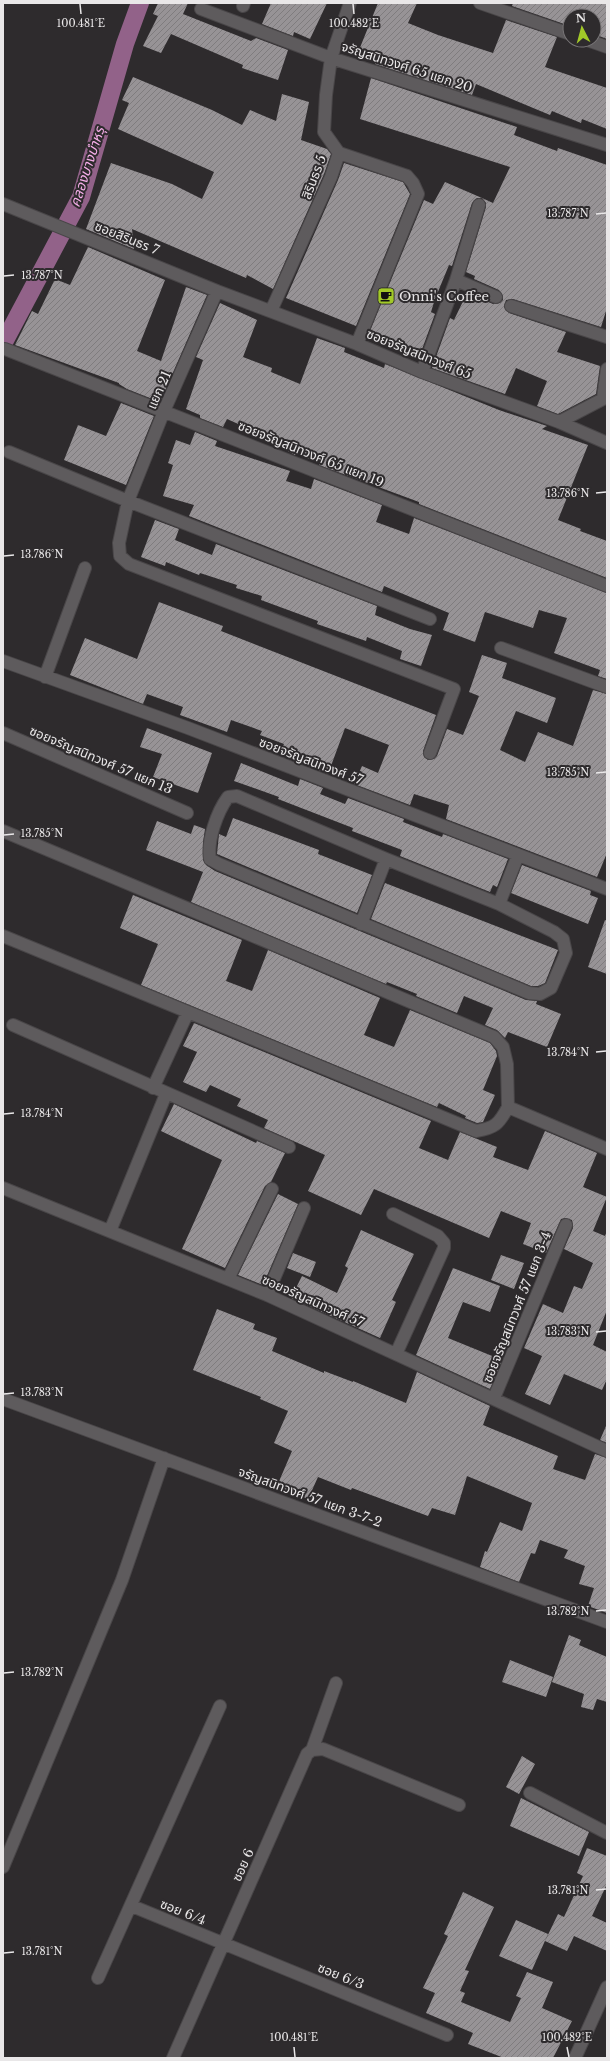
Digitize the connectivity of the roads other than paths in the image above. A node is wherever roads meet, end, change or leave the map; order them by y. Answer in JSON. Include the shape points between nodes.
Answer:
{"nodes":[{"id":1,"x":350,"y":3,"type":"edge"},
{"id":2,"x":480,"y":3,"type":"edge"},
{"id":3,"x":201,"y":9,"type":"dead end"},
{"id":4,"x":562,"y":31,"type":"edge"},
{"id":5,"x":331,"y":58,"type":"junction"},
{"id":6,"x":607,"y":145,"type":"edge"},
{"id":7,"x":339,"y":153,"type":"junction"},
{"id":8,"x":3,"y":204,"type":"edge"},
{"id":9,"x":479,"y":205,"type":"dead end"},
{"id":10,"x":456,"y":280,"type":"junction"},
{"id":11,"x":217,"y":291,"type":"junction"},
{"id":12,"x":496,"y":297,"type":"dead end"},
{"id":13,"x":511,"y":306,"type":"dead end"},
{"id":14,"x":271,"y":311,"type":"junction"},
{"id":15,"x":607,"y":337,"type":"edge"},
{"id":16,"x":356,"y":344,"type":"junction"},
{"id":17,"x":5,"y":349,"type":"dead end"},
{"id":18,"x":607,"y":369,"type":"edge"},
{"id":19,"x":422,"y":372,"type":"junction"},
{"id":20,"x":605,"y":397,"type":"edge"},
{"id":21,"x":164,"y":411,"type":"junction"},
{"id":22,"x":559,"y":422,"type":"junction"},
{"id":23,"x":607,"y":443,"type":"edge"},
{"id":24,"x":9,"y":452,"type":"dead end"},
{"id":25,"x":128,"y":501,"type":"junction"},
{"id":26,"x":85,"y":568,"type":"dead end"},
{"id":27,"x":607,"y":586,"type":"edge"},
{"id":28,"x":430,"y":619,"type":"dead end"},
{"id":29,"x":501,"y":648,"type":"dead end"},
{"id":30,"x":3,"y":661,"type":"edge"},
{"id":31,"x":45,"y":677,"type":"junction"},
{"id":32,"x":607,"y":687,"type":"edge"},
{"id":33,"x":3,"y":733,"type":"edge"},
{"id":34,"x":430,"y":752,"type":"dead end"},
{"id":35,"x":187,"y":813,"type":"dead end"},
{"id":36,"x":3,"y":830,"type":"edge"},
{"id":37,"x":518,"y":855,"type":"junction"},
{"id":38,"x":386,"y":859,"type":"junction"},
{"id":39,"x":607,"y":889,"type":"edge"},
{"id":40,"x":499,"y":904,"type":"junction"},
{"id":41,"x":361,"y":924,"type":"junction"},
{"id":42,"x":3,"y":936,"type":"edge"},
{"id":43,"x":188,"y":1012,"type":"junction"},
{"id":44,"x":13,"y":1025,"type":"dead end"},
{"id":45,"x":153,"y":1088,"type":"junction"},
{"id":46,"x":166,"y":1094,"type":"junction"},
{"id":47,"x":508,"y":1104,"type":"junction"},
{"id":48,"x":289,"y":1147,"type":"dead end"},
{"id":49,"x":607,"y":1149,"type":"edge"},
{"id":50,"x":3,"y":1188,"type":"edge"},
{"id":51,"x":272,"y":1189,"type":"dead end"},
{"id":52,"x":304,"y":1208,"type":"dead end"},
{"id":53,"x":393,"y":1214,"type":"dead end"},
{"id":54,"x":566,"y":1225,"type":"dead end"},
{"id":55,"x":110,"y":1231,"type":"junction"},
{"id":56,"x":228,"y":1279,"type":"junction"},
{"id":57,"x":267,"y":1295,"type":"junction"},
{"id":58,"x":396,"y":1354,"type":"junction"},
{"id":59,"x":494,"y":1398,"type":"junction"},
{"id":60,"x":3,"y":1399,"type":"edge"},
{"id":61,"x":607,"y":1451,"type":"edge"},
{"id":62,"x":164,"y":1458,"type":"junction"},
{"id":63,"x":607,"y":1622,"type":"edge"},
{"id":64,"x":336,"y":1683,"type":"dead end"},
{"id":65,"x":220,"y":1706,"type":"dead end"},
{"id":66,"x":312,"y":1750,"type":"junction"},
{"id":67,"x":530,"y":1793,"type":"dead end"},
{"id":68,"x":459,"y":1805,"type":"dead end"},
{"id":69,"x":607,"y":1833,"type":"edge"},
{"id":70,"x":3,"y":1867,"type":"edge"},
{"id":71,"x":132,"y":1906,"type":"junction"},
{"id":72,"x":224,"y":1943,"type":"junction"},
{"id":73,"x":98,"y":1978,"type":"dead end"},
{"id":74,"x":607,"y":1987,"type":"edge"},
{"id":75,"x":447,"y":2035,"type":"dead end"},
{"id":76,"x":173,"y":2058,"type":"edge"},
{"id":77,"x":576,"y":2058,"type":"edge"}],
"edges":[{"from":1,"to":5,"type":"street","name":"สิรินธร 5"},
{"from":2,"to":4,"type":"street"},
{"from":3,"to":5,"type":"street","name":"จรัญสนิทวงศ์ 65 แยก 20"},
{"from":5,"to":6,"type":"street","name":"จรัญสนิทวงศ์ 65 แยก 20"},
{"from":5,"to":7,"type":"street","name":"สิรินธร 5","via":[[324,132]]},
{"from":7,"to":14,"type":"street","name":"สิรินธร 5","via":[[331,177]]},
{"from":7,"to":16,"type":"street","via":[[407,176],[418,194]]},
{"from":8,"to":11,"type":"street","name":"ซอยสิรินธร 7"},
{"from":9,"to":10,"type":"street"},
{"from":10,"to":12,"type":"street"},
{"from":10,"to":19,"type":"street"},
{"from":11,"to":14,"type":"street","name":"ซอยจรัญสนิทวงศ์ 65"},
{"from":11,"to":21,"type":"street","name":"แยก 21"},
{"from":13,"to":15,"type":"street"},
{"from":14,"to":16,"type":"street","name":"ซอยจรัญสนิทวงศ์ 65"},
{"from":16,"to":19,"type":"street","name":"ซอยจรัญสนิทวงศ์ 65"},
{"from":17,"to":21,"type":"street","name":"ซอยจรัญสนิทวงศ์ 65 แยก 19"},
{"from":18,"to":20,"type":"street"},
{"from":19,"to":22,"type":"street","name":"ซอยจรัญสนิทวงศ์ 65"},
{"from":20,"to":22,"type":"street"},
{"from":21,"to":25,"type":"street","name":"แยก 21"},
{"from":21,"to":27,"type":"street","name":"ซอยจรัญสนิทวงศ์ 65 แยก 19"},
{"from":22,"to":23,"type":"street","name":"ซอยจรัญสนิทวงศ์ 65"},
{"from":24,"to":25,"type":"street"},
{"from":25,"to":28,"type":"street"},
{"from":25,"to":34,"type":"street","name":"แยก 21","via":[[119,544],[120,556],[129,564],[454,689]]},
{"from":26,"to":31,"type":"street"},
{"from":29,"to":32,"type":"street"},
{"from":30,"to":31,"type":"street","name":"ซอยจรัญสนิทวงศ์ 57"},
{"from":31,"to":37,"type":"street","name":"ซอยจรัญสนิทวงศ์ 57","via":[[188,728]]},
{"from":33,"to":35,"type":"street","name":"ซอยจรัญสนิทวงศ์ 57 แยก 13"},
{"from":36,"to":47,"type":"street","via":[[494,1037],[503,1047],[507,1064]]},
{"from":37,"to":39,"type":"street","name":"ซอยจรัญสนิทวงศ์ 57"},
{"from":37,"to":40,"type":"street"},
{"from":38,"to":40,"type":"street"},
{"from":38,"to":41,"type":"street"},
{"from":38,"to":41,"type":"street","via":[[237,796],[228,797],[222,806],[208,848],[210,859]]},
{"from":40,"to":41,"type":"street","via":[[563,939],[566,953],[551,988],[540,994],[529,993]]},
{"from":42,"to":43,"type":"street"},
{"from":43,"to":45,"type":"street"},
{"from":43,"to":47,"type":"street","via":[[476,1131],[489,1129],[501,1121]]},
{"from":44,"to":45,"type":"street"},
{"from":45,"to":46,"type":"street"},
{"from":46,"to":48,"type":"street"},
{"from":46,"to":55,"type":"street"},
{"from":47,"to":49,"type":"street"},
{"from":50,"to":55,"type":"street","name":"ซอยจรัญสนิทวงศ์ 57"},
{"from":51,"to":56,"type":"street"},
{"from":52,"to":57,"type":"street"},
{"from":53,"to":58,"type":"street","via":[[438,1236],[444,1243]]},
{"from":54,"to":59,"type":"street","name":"ซอยจรัญสนิทวงศ์ 57 แยก 3-4"},
{"from":55,"to":56,"type":"street","name":"ซอยจรัญสนิทวงศ์ 57"},
{"from":56,"to":57,"type":"street","name":"ซอยจรัญสนิทวงศ์ 57"},
{"from":57,"to":58,"type":"street","name":"ซอยจรัญสนิทวงศ์ 57"},
{"from":58,"to":59,"type":"street","name":"ซอยจรัญสนิทวงศ์ 57"},
{"from":59,"to":61,"type":"street","name":"ซอยจรัญสนิทวงศ์ 57"},
{"from":60,"to":62,"type":"street","name":"จรัญสนิทวงศ์ 57 แยก 3-7-2"},
{"from":62,"to":63,"type":"street","name":"จรัญสนิทวงศ์ 57 แยก 3-7-2"},
{"from":62,"to":70,"type":"street","via":[[122,1580]]},
{"from":64,"to":66,"type":"street","name":"ซอย 6"},
{"from":65,"to":71,"type":"street"},
{"from":66,"to":68,"type":"street","via":[[323,1749]]},
{"from":66,"to":72,"type":"street","name":"ซอย 6","via":[[307,1754]]},
{"from":67,"to":69,"type":"street"},
{"from":71,"to":72,"type":"street","name":"ซอย 6/4"},
{"from":71,"to":73,"type":"street"},
{"from":72,"to":75,"type":"street","name":"ซอย 6/3"},
{"from":72,"to":76,"type":"street","name":"ซอย 6"},
{"from":74,"to":77,"type":"street"}]}
